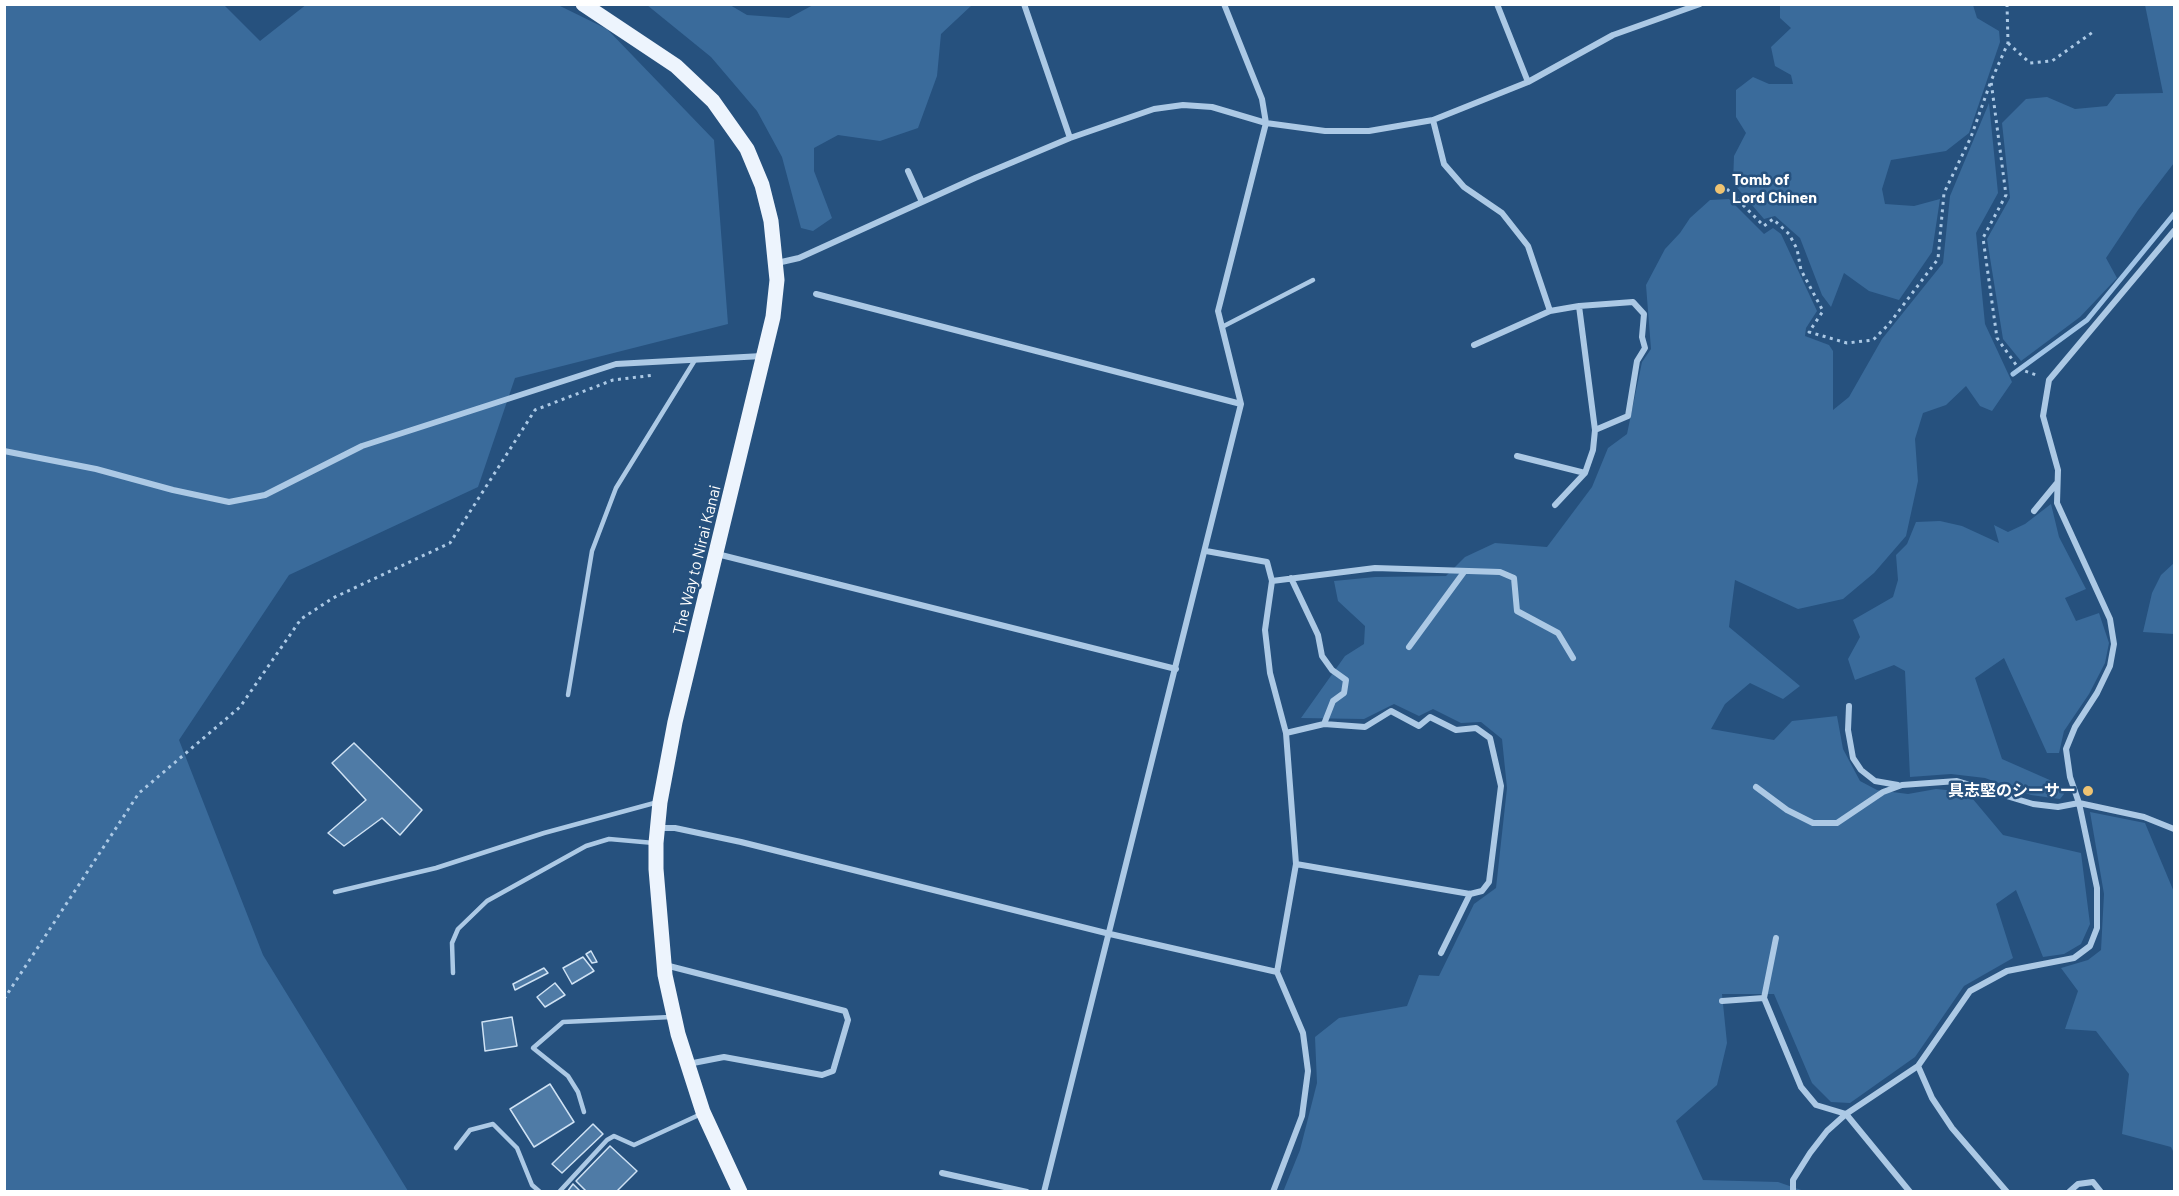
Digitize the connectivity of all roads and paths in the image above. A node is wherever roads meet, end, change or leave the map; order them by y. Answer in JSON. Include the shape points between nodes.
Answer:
{"nodes":[{"id":1,"x":583,"y":4,"type":"edge"},
{"id":2,"x":1024,"y":4,"type":"edge"},
{"id":3,"x":1224,"y":4,"type":"edge"},
{"id":4,"x":1700,"y":4,"type":"edge"},
{"id":5,"x":2007,"y":4,"type":"edge"},
{"id":6,"x":1500,"y":6,"type":"edge"},
{"id":7,"x":2093,"y":32,"type":"dead end"},
{"id":8,"x":2008,"y":43,"type":"junction"},
{"id":9,"x":1991,"y":81,"type":"junction"},
{"id":10,"x":1528,"y":82,"type":"junction"},
{"id":11,"x":1433,"y":120,"type":"junction"},
{"id":12,"x":1266,"y":123,"type":"junction"},
{"id":13,"x":1070,"y":138,"type":"junction"},
{"id":14,"x":908,"y":171,"type":"dead end"},
{"id":15,"x":1727,"y":189,"type":"dead end"},
{"id":16,"x":922,"y":202,"type":"junction"},
{"id":17,"x":2175,"y":231,"type":"edge"},
{"id":18,"x":776,"y":263,"type":"junction"},
{"id":19,"x":1313,"y":280,"type":"dead end"},
{"id":20,"x":816,"y":294,"type":"dead end"},
{"id":21,"x":1579,"y":306,"type":"junction"},
{"id":22,"x":1550,"y":311,"type":"junction"},
{"id":23,"x":1222,"y":327,"type":"junction"},
{"id":24,"x":1474,"y":345,"type":"dead end"},
{"id":25,"x":766,"y":356,"type":"junction"},
{"id":26,"x":695,"y":360,"type":"junction"},
{"id":27,"x":657,"y":375,"type":"dead end"},
{"id":28,"x":2049,"y":380,"type":"junction"},
{"id":29,"x":1241,"y":404,"type":"junction"},
{"id":30,"x":1595,"y":430,"type":"junction"},
{"id":31,"x":4,"y":451,"type":"edge"},
{"id":32,"x":1517,"y":456,"type":"dead end"},
{"id":33,"x":1585,"y":473,"type":"junction"},
{"id":34,"x":2057,"y":483,"type":"junction"},
{"id":35,"x":1555,"y":505,"type":"dead end"},
{"id":36,"x":2034,"y":511,"type":"dead end"},
{"id":37,"x":1206,"y":551,"type":"junction"},
{"id":38,"x":717,"y":554,"type":"junction"},
{"id":39,"x":1464,"y":572,"type":"junction"},
{"id":40,"x":1291,"y":578,"type":"junction"},
{"id":41,"x":1272,"y":581,"type":"junction"},
{"id":42,"x":1409,"y":647,"type":"dead end"},
{"id":43,"x":1573,"y":658,"type":"dead end"},
{"id":44,"x":1176,"y":669,"type":"junction"},
{"id":45,"x":568,"y":695,"type":"dead end"},
{"id":46,"x":1849,"y":706,"type":"dead end"},
{"id":47,"x":1324,"y":724,"type":"junction"},
{"id":48,"x":1286,"y":733,"type":"junction"},
{"id":49,"x":1902,"y":785,"type":"junction"},
{"id":50,"x":1756,"y":787,"type":"dead end"},
{"id":51,"x":660,"y":802,"type":"junction"},
{"id":52,"x":2079,"y":803,"type":"junction"},
{"id":53,"x":2175,"y":828,"type":"edge"},
{"id":54,"x":657,"y":836,"type":"junction"},
{"id":55,"x":1296,"y":864,"type":"junction"},
{"id":56,"x":335,"y":892,"type":"dead end"},
{"id":57,"x":1470,"y":894,"type":"junction"},
{"id":58,"x":1110,"y":933,"type":"junction"},
{"id":59,"x":1776,"y":938,"type":"dead end"},
{"id":60,"x":1441,"y":953,"type":"dead end"},
{"id":61,"x":664,"y":964,"type":"junction"},
{"id":62,"x":1277,"y":972,"type":"junction"},
{"id":63,"x":453,"y":973,"type":"dead end"},
{"id":64,"x":1764,"y":998,"type":"junction"},
{"id":65,"x":4,"y":999,"type":"edge"},
{"id":66,"x":1722,"y":1001,"type":"dead end"},
{"id":67,"x":674,"y":1017,"type":"junction"},
{"id":68,"x":687,"y":1064,"type":"junction"},
{"id":69,"x":1918,"y":1066,"type":"junction"},
{"id":70,"x":584,"y":1112,"type":"dead end"},
{"id":71,"x":703,"y":1112,"type":"junction"},
{"id":72,"x":1846,"y":1114,"type":"junction"},
{"id":73,"x":456,"y":1148,"type":"dead end"},
{"id":74,"x":942,"y":1173,"type":"dead end"},
{"id":75,"x":540,"y":1191,"type":"edge"},
{"id":76,"x":560,"y":1191,"type":"edge"},
{"id":77,"x":740,"y":1191,"type":"edge"},
{"id":78,"x":1027,"y":1191,"type":"edge"},
{"id":79,"x":1044,"y":1191,"type":"edge"},
{"id":80,"x":1273,"y":1191,"type":"edge"},
{"id":81,"x":1793,"y":1191,"type":"edge"},
{"id":82,"x":1910,"y":1191,"type":"edge"},
{"id":83,"x":2007,"y":1191,"type":"edge"},
{"id":84,"x":2069,"y":1191,"type":"edge"},
{"id":85,"x":2101,"y":1191,"type":"edge"}],
"edges":[{"from":1,"to":18,"type":"main road","name":"The Way to Nirai Kanai","via":[[676,66],[725,116],[747,149],[762,184]]},
{"from":2,"to":13,"type":"street"},
{"from":3,"to":12,"type":"street","via":[[1262,99]]},
{"from":4,"to":10,"type":"street","via":[[1613,35]]},
{"from":5,"to":8,"type":"path"},
{"from":6,"to":10,"type":"street"},
{"from":7,"to":8,"type":"path","via":[[2052,61],[2030,63]]},
{"from":8,"to":9,"type":"path"},
{"from":9,"to":15,"type":"path","via":[[1971,137],[1944,193],[1938,259],[1873,340],[1847,343],[1809,332],[1823,311],[1801,270],[1789,234],[1773,219],[1764,226]]},
{"from":9,"to":28,"type":"path","via":[[2006,195],[1983,238],[1997,338],[2019,369]]},
{"from":10,"to":11,"type":"street"},
{"from":11,"to":12,"type":"street","via":[[1369,131],[1325,131]]},
{"from":11,"to":22,"type":"street","via":[[1444,164],[1464,187],[1502,213],[1528,246]]},
{"from":12,"to":13,"type":"street","via":[[1212,107],[1183,105],[1154,109]]},
{"from":12,"to":23,"type":"street","via":[[1218,311]]},
{"from":13,"to":16,"type":"street"},
{"from":14,"to":16,"type":"street"},
{"from":16,"to":18,"type":"street","via":[[799,258]]},
{"from":17,"to":28,"type":"street"},
{"from":18,"to":25,"type":"main road","name":"The Way to Nirai Kanai"},
{"from":19,"to":23,"type":"lane"},
{"from":20,"to":29,"type":"street"},
{"from":21,"to":22,"type":"street"},
{"from":21,"to":30,"type":"street"},
{"from":21,"to":30,"type":"street","via":[[1633,302],[1644,314],[1645,348],[1636,361],[1628,416]]},
{"from":22,"to":24,"type":"street"},
{"from":23,"to":29,"type":"street"},
{"from":25,"to":26,"type":"street"},
{"from":25,"to":38,"type":"main road","name":"The Way to Nirai Kanai"},
{"from":26,"to":31,"type":"street","via":[[616,364],[362,446],[265,495],[229,502]]},
{"from":26,"to":45,"type":"lane","via":[[616,488],[592,551]]},
{"from":27,"to":65,"type":"path","via":[[613,380],[534,410],[450,543],[333,598],[301,619],[240,708],[139,793]]},
{"from":28,"to":34,"type":"street","via":[[2043,416],[2058,470]]},
{"from":29,"to":37,"type":"street"},
{"from":30,"to":33,"type":"street"},
{"from":32,"to":33,"type":"street"},
{"from":33,"to":35,"type":"street"},
{"from":34,"to":36,"type":"street"},
{"from":34,"to":52,"type":"street","via":[[2057,502],[2110,620],[2114,644],[2110,666],[2066,749]]},
{"from":37,"to":41,"type":"street","via":[[1268,562]]},
{"from":37,"to":44,"type":"street"},
{"from":38,"to":44,"type":"street"},
{"from":38,"to":51,"type":"main road","name":"The Way to Nirai Kanai","via":[[675,722]]},
{"from":39,"to":40,"type":"street","via":[[1375,568]]},
{"from":39,"to":42,"type":"street"},
{"from":39,"to":43,"type":"street","via":[[1500,572],[1514,578],[1517,611],[1558,633]]},
{"from":40,"to":41,"type":"street"},
{"from":40,"to":47,"type":"street","via":[[1318,635],[1322,656],[1346,680],[1344,693],[1333,701]]},
{"from":41,"to":48,"type":"street","via":[[1265,630],[1270,673]]},
{"from":44,"to":58,"type":"street"},
{"from":46,"to":49,"type":"street","via":[[1853,758],[1861,770],[1875,781]]},
{"from":47,"to":48,"type":"street"},
{"from":47,"to":57,"type":"street","via":[[1365,727],[1391,711],[1419,726],[1430,717],[1456,730],[1476,728],[1490,738],[1501,786],[1489,882],[1482,891]]},
{"from":48,"to":55,"type":"street"},
{"from":49,"to":50,"type":"street","via":[[1882,792],[1837,824],[1813,823]]},
{"from":49,"to":52,"type":"street","via":[[1957,781],[2033,804],[2058,807]]},
{"from":51,"to":54,"type":"main road","name":"The Way to Nirai Kanai"},
{"from":51,"to":56,"type":"lane","via":[[544,832],[436,868]]},
{"from":52,"to":53,"type":"street"},
{"from":52,"to":69,"type":"street","via":[[2097,888],[2097,928],[2090,946],[2074,958],[2007,971],[1970,991]]},
{"from":54,"to":58,"type":"street","via":[[675,828],[741,842]]},
{"from":54,"to":61,"type":"main road","name":"The Way to Nirai Kanai"},
{"from":54,"to":63,"type":"lane","via":[[609,839],[586,846],[488,901],[458,929],[452,944]]},
{"from":55,"to":57,"type":"street"},
{"from":55,"to":62,"type":"street"},
{"from":57,"to":60,"type":"street"},
{"from":58,"to":62,"type":"street"},
{"from":58,"to":79,"type":"street"},
{"from":59,"to":64,"type":"street"},
{"from":61,"to":67,"type":"main road","name":"The Way to Nirai Kanai"},
{"from":61,"to":68,"type":"street","via":[[845,1011],[848,1020],[833,1071],[822,1075],[724,1057]]},
{"from":62,"to":80,"type":"street","via":[[1303,1033],[1308,1071],[1302,1116]]},
{"from":64,"to":66,"type":"street"},
{"from":64,"to":72,"type":"street","via":[[1802,1087],[1816,1105]]},
{"from":67,"to":68,"type":"main road","name":"The Way to Nirai Kanai"},
{"from":67,"to":70,"type":"lane","via":[[563,1022],[533,1048],[568,1076]]},
{"from":68,"to":71,"type":"main road","name":"The Way to Nirai Kanai"},
{"from":69,"to":72,"type":"street"},
{"from":69,"to":83,"type":"street","via":[[1932,1098],[1952,1128]]},
{"from":71,"to":76,"type":"lane","via":[[634,1145],[614,1136]]},
{"from":71,"to":77,"type":"main road","name":"The Way to Nirai Kanai"},
{"from":72,"to":81,"type":"street","via":[[1810,1153],[1793,1180]]},
{"from":72,"to":82,"type":"street"},
{"from":73,"to":75,"type":"lane","via":[[470,1130],[493,1124],[517,1148],[532,1185]]},
{"from":74,"to":78,"type":"street"},
{"from":84,"to":85,"type":"street","via":[[2078,1184],[2092,1182]]}]}
